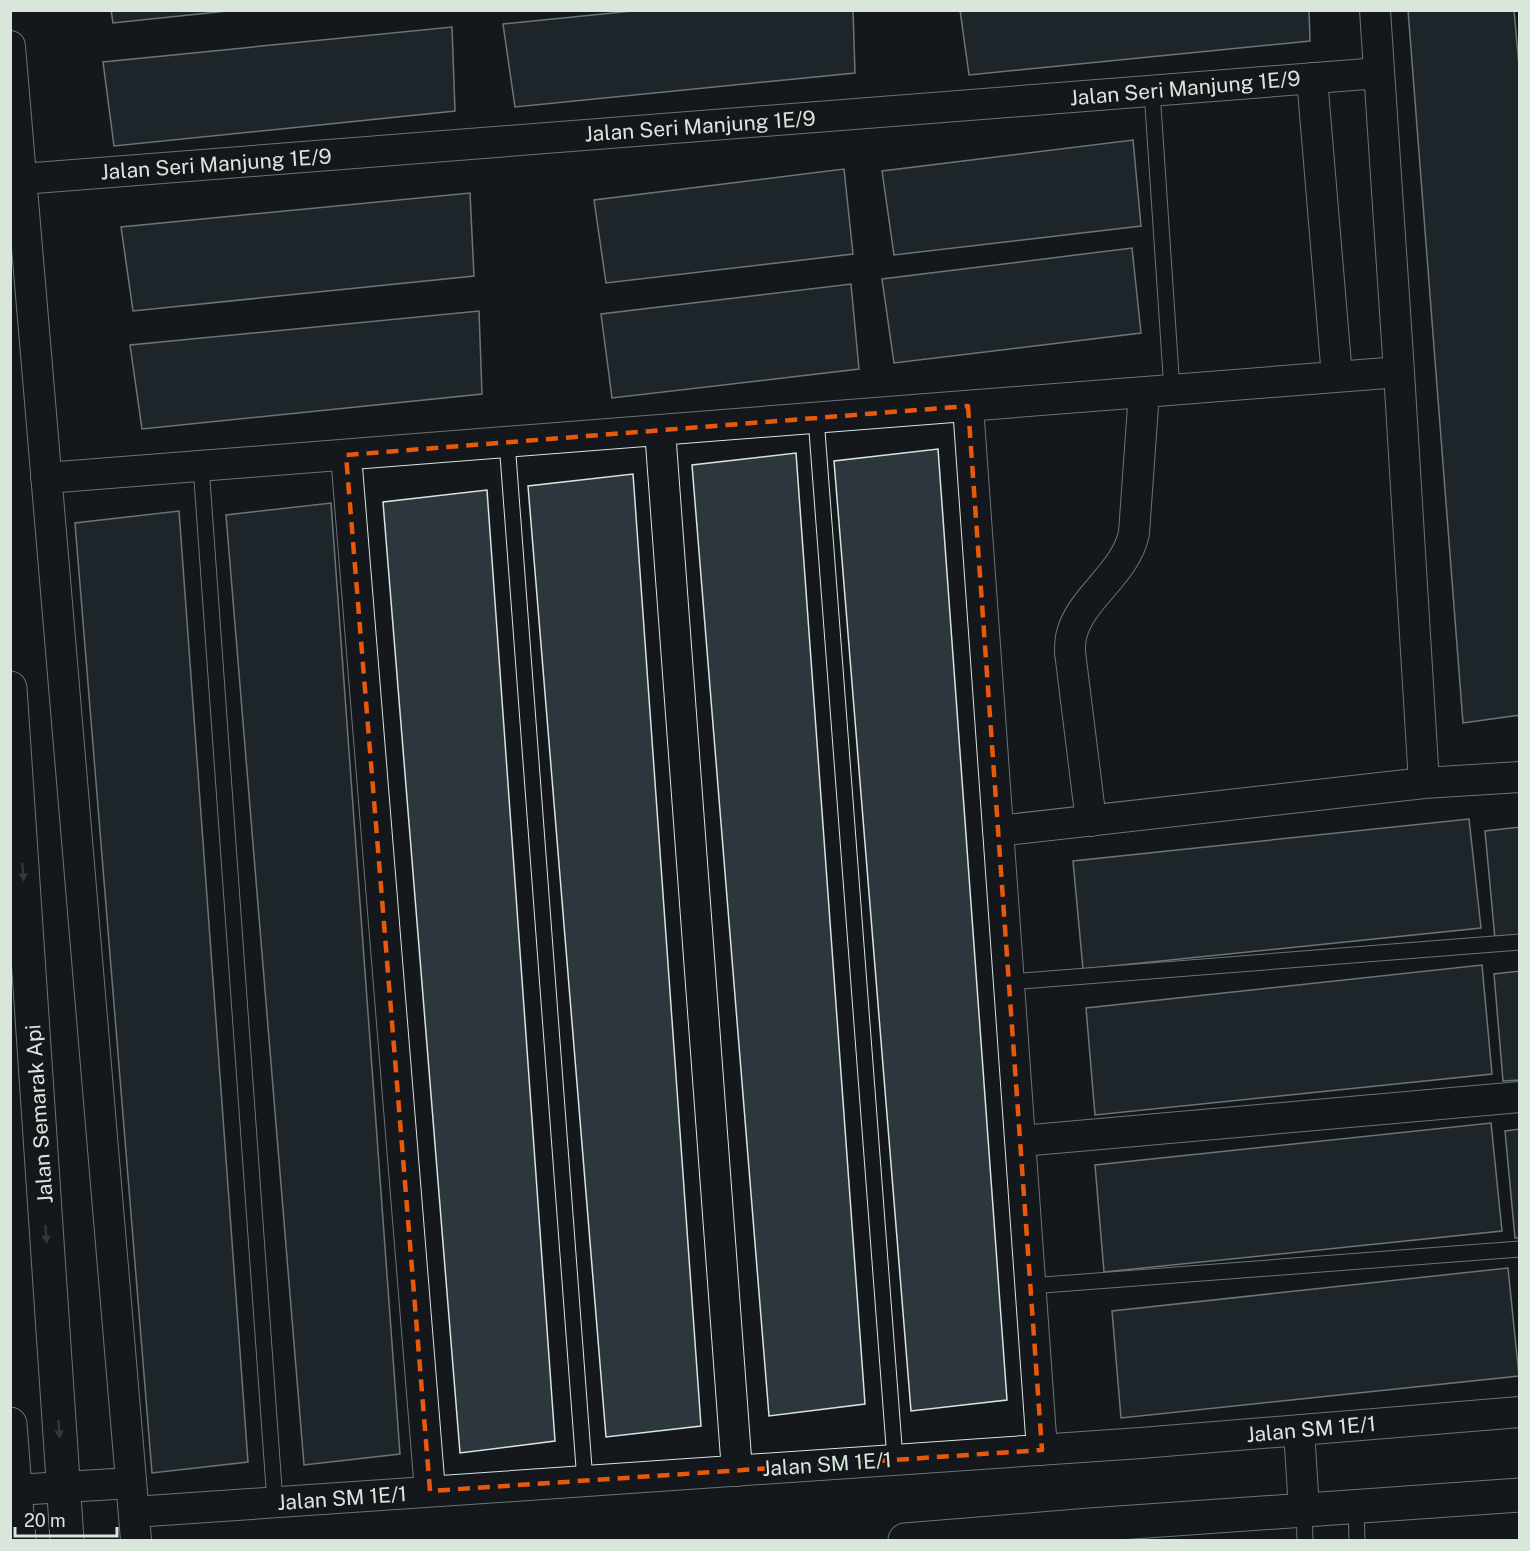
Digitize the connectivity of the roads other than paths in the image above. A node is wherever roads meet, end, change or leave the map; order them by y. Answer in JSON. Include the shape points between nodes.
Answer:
{"nodes":[{"id":1,"x":1375,"y":10,"type":"edge"},
{"id":2,"x":10,"y":46,"type":"edge"},
{"id":3,"x":1379,"y":73,"type":"junction"},
{"id":4,"x":1312,"y":78,"type":"junction"},
{"id":5,"x":1152,"y":91,"type":"junction"},
{"id":6,"x":22,"y":179,"type":"junction"},
{"id":7,"x":1399,"y":372,"type":"junction"},
{"id":8,"x":1337,"y":377,"type":"junction"},
{"id":9,"x":1158,"y":391,"type":"junction"},
{"id":10,"x":968,"y":406,"type":"junction"},
{"id":11,"x":816,"y":418,"type":"junction"},
{"id":12,"x":660,"y":430,"type":"junction"},
{"id":13,"x":507,"y":442,"type":"junction"},
{"id":14,"x":346,"y":455,"type":"junction"},
{"id":15,"x":201,"y":466,"type":"junction"},
{"id":16,"x":46,"y":478,"type":"junction"},
{"id":17,"x":10,"y":688,"type":"edge"},
{"id":18,"x":1520,"y":777,"type":"edge"},
{"id":19,"x":1424,"y":783,"type":"junction"},
{"id":20,"x":1091,"y":821,"type":"junction"},
{"id":21,"x":998,"y":831,"type":"junction"},
{"id":22,"x":1520,"y":942,"type":"edge"},
{"id":23,"x":1009,"y":982,"type":"junction"},
{"id":24,"x":1520,"y":1097,"type":"edge"},
{"id":25,"x":1021,"y":1141,"type":"junction"},
{"id":26,"x":1520,"y":1249,"type":"edge"},
{"id":27,"x":1030,"y":1286,"type":"junction"},
{"id":28,"x":1520,"y":1412,"type":"edge"},
{"id":29,"x":10,"y":1424,"type":"edge"},
{"id":30,"x":1299,"y":1430,"type":"junction"},
{"id":31,"x":1042,"y":1450,"type":"junction"},
{"id":32,"x":895,"y":1460,"type":"junction"},
{"id":33,"x":736,"y":1471,"type":"junction"},
{"id":34,"x":585,"y":1481,"type":"junction"},
{"id":35,"x":63,"y":1488,"type":"junction"},
{"id":36,"x":15,"y":1490,"type":"junction"},
{"id":37,"x":430,"y":1491,"type":"junction"},
{"id":38,"x":1520,"y":1495,"type":"edge"},
{"id":39,"x":275,"y":1503,"type":"junction"},
{"id":40,"x":1356,"y":1506,"type":"junction"},
{"id":41,"x":133,"y":1512,"type":"edge"},
{"id":42,"x":1305,"y":1525,"type":"edge"},
{"id":43,"x":19,"y":1540,"type":"edge"},
{"id":44,"x":67,"y":1540,"type":"edge"},
{"id":45,"x":904,"y":1540,"type":"edge"},
{"id":46,"x":1357,"y":1540,"type":"edge"}],
"edges":[{"from":1,"to":3,"type":"street"},
{"from":2,"to":6,"type":"street"},
{"from":3,"to":4,"type":"street","name":"Jalan Seri Manjung 1E/9"},
{"from":3,"to":7,"type":"street"},
{"from":4,"to":5,"type":"street","name":"Jalan Seri Manjung 1E/9"},
{"from":4,"to":8,"type":"street"},
{"from":5,"to":6,"type":"street","name":"Jalan Seri Manjung 1E/9"},
{"from":5,"to":9,"type":"lane"},
{"from":6,"to":16,"type":"street"},
{"from":7,"to":8,"type":"street"},
{"from":7,"to":19,"type":"street"},
{"from":8,"to":9,"type":"street"},
{"from":9,"to":10,"type":"street"},
{"from":9,"to":20,"type":"street","via":[[1131,546],[1078,617],[1071,634]]},
{"from":10,"to":11,"type":"street"},
{"from":10,"to":21,"type":"street"},
{"from":11,"to":12,"type":"street"},
{"from":11,"to":32,"type":"lane"},
{"from":12,"to":13,"type":"street"},
{"from":12,"to":33,"type":"street"},
{"from":13,"to":14,"type":"street"},
{"from":13,"to":34,"type":"lane"},
{"from":14,"to":15,"type":"street"},
{"from":14,"to":37,"type":"street"},
{"from":15,"to":16,"type":"street"},
{"from":15,"to":39,"type":"lane"},
{"from":16,"to":41,"type":"street"},
{"from":17,"to":35,"type":"street","name":"Jalan Semarak Api","one_way":true},
{"from":18,"to":19,"type":"street"},
{"from":19,"to":20,"type":"street"},
{"from":20,"to":21,"type":"street"},
{"from":21,"to":23,"type":"street"},
{"from":22,"to":23,"type":"lane"},
{"from":23,"to":25,"type":"street"},
{"from":24,"to":25,"type":"street"},
{"from":25,"to":27,"type":"street"},
{"from":26,"to":27,"type":"lane"},
{"from":27,"to":31,"type":"street"},
{"from":28,"to":30,"type":"street","name":"Jalan SM 1E/1"},
{"from":29,"to":36,"type":"street"},
{"from":30,"to":31,"type":"street","name":"Jalan SM 1E/1"},
{"from":30,"to":42,"type":"street"},
{"from":31,"to":32,"type":"street","name":"Jalan SM 1E/1"},
{"from":32,"to":33,"type":"street","name":"Jalan SM 1E/1"},
{"from":33,"to":34,"type":"street","name":"Jalan SM 1E/1"},
{"from":34,"to":37,"type":"street","name":"Jalan SM 1E/1"},
{"from":35,"to":36,"type":"street","name":"Jalan SM 1E/1"},
{"from":35,"to":41,"type":"street","name":"Jalan SM 1E/1"},
{"from":35,"to":44,"type":"street","name":"Jalan Semarak Api"},
{"from":36,"to":43,"type":"street"},
{"from":37,"to":39,"type":"street","name":"Jalan SM 1E/1"},
{"from":38,"to":40,"type":"street"},
{"from":39,"to":41,"type":"street","name":"Jalan SM 1E/1"},
{"from":40,"to":42,"type":"street"},
{"from":40,"to":46,"type":"lane"},
{"from":42,"to":45,"type":"street"}]}
